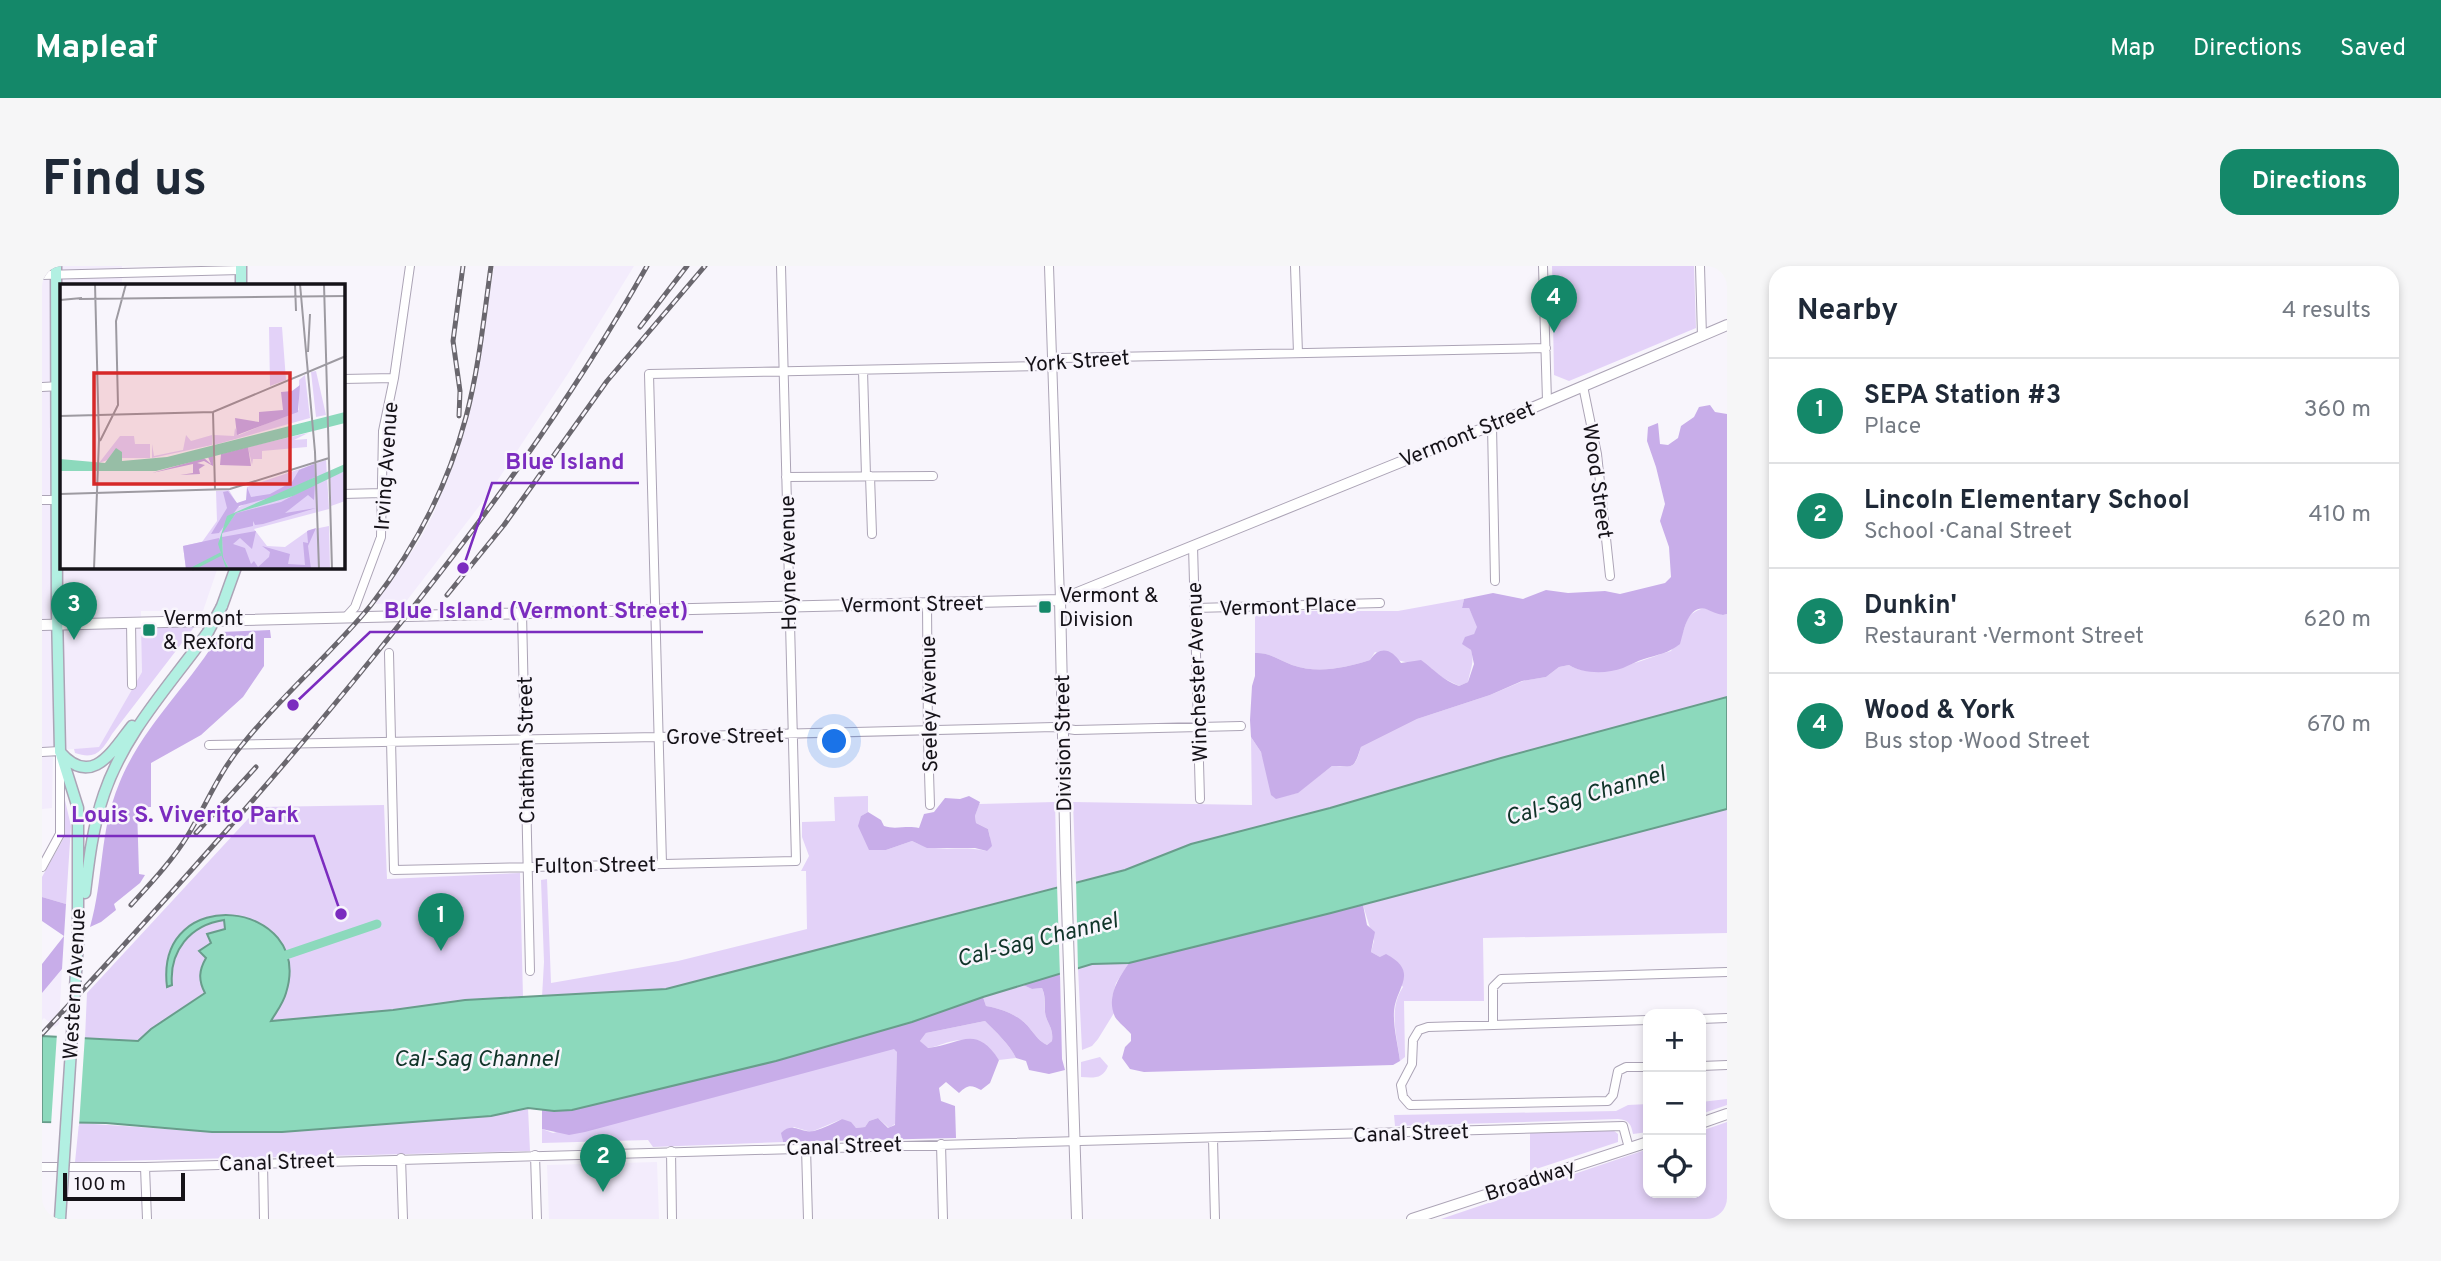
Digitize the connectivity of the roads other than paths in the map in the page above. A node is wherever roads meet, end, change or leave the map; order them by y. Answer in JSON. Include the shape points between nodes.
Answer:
{"nodes":[{"id":1,"x":410,"y":266,"type":"edge"},
{"id":2,"x":781,"y":266,"type":"edge"},
{"id":3,"x":1049,"y":266,"type":"edge"},
{"id":4,"x":1295,"y":266,"type":"edge"},
{"id":5,"x":1543,"y":266,"type":"edge"},
{"id":6,"x":1700,"y":266,"type":"edge"},
{"id":7,"x":241,"y":268,"type":"edge"},
{"id":8,"x":56,"y":270,"type":"edge"},
{"id":9,"x":42,"y":275,"type":"edge"},
{"id":10,"x":1727,"y":325,"type":"edge"},
{"id":11,"x":1702,"y":336,"type":"junction"},
{"id":12,"x":1546,"y":348,"type":"junction"},
{"id":13,"x":1298,"y":353,"type":"junction"},
{"id":14,"x":1052,"y":362,"type":"junction"},
{"id":15,"x":863,"y":370,"type":"junction"},
{"id":16,"x":783,"y":372,"type":"junction"},
{"id":17,"x":394,"y":378,"type":"junction"},
{"id":18,"x":345,"y":379,"type":"edge"},
{"id":19,"x":58,"y":386,"type":"edge"},
{"id":20,"x":1583,"y":386,"type":"junction"},
{"id":21,"x":42,"y":387,"type":"edge"},
{"id":22,"x":1547,"y":401,"type":"junction"},
{"id":23,"x":1492,"y":425,"type":"junction"},
{"id":24,"x":868,"y":476,"type":"junction"},
{"id":25,"x":933,"y":476,"type":"dead end"},
{"id":26,"x":786,"y":477,"type":"junction"},
{"id":27,"x":345,"y":494,"type":"edge"},
{"id":28,"x":382,"y":494,"type":"junction"},
{"id":29,"x":42,"y":500,"type":"edge"},
{"id":30,"x":59,"y":500,"type":"edge"},
{"id":31,"x":872,"y":534,"type":"dead end"},
{"id":32,"x":1194,"y":546,"type":"junction"},
{"id":33,"x":235,"y":569,"type":"edge"},
{"id":34,"x":1610,"y":576,"type":"dead end"},
{"id":35,"x":1495,"y":581,"type":"dead end"},
{"id":36,"x":1060,"y":600,"type":"junction"},
{"id":37,"x":927,"y":603,"type":"junction"},
{"id":38,"x":1381,"y":603,"type":"dead end"},
{"id":39,"x":789,"y":607,"type":"junction"},
{"id":40,"x":1195,"y":608,"type":"junction"},
{"id":41,"x":654,"y":610,"type":"junction"},
{"id":42,"x":522,"y":613,"type":"junction"},
{"id":43,"x":346,"y":617,"type":"junction"},
{"id":44,"x":131,"y":623,"type":"junction"},
{"id":45,"x":57,"y":624,"type":"junction"},
{"id":46,"x":42,"y":625,"type":"edge"},
{"id":47,"x":388,"y":653,"type":"dead end"},
{"id":48,"x":132,"y":685,"type":"dead end"},
{"id":49,"x":166,"y":687,"type":"junction"},
{"id":50,"x":1241,"y":726,"type":"dead end"},
{"id":51,"x":1198,"y":727,"type":"junction"},
{"id":52,"x":1063,"y":728,"type":"junction"},
{"id":53,"x":928,"y":730,"type":"junction"},
{"id":54,"x":793,"y":734,"type":"junction"},
{"id":55,"x":658,"y":737,"type":"junction"},
{"id":56,"x":525,"y":739,"type":"junction"},
{"id":57,"x":391,"y":742,"type":"junction"},
{"id":58,"x":209,"y":745,"type":"dead end"},
{"id":59,"x":60,"y":751,"type":"junction"},
{"id":60,"x":42,"y":752,"type":"edge"},
{"id":61,"x":1200,"y":799,"type":"dead end"},
{"id":62,"x":930,"y":805,"type":"dead end"},
{"id":63,"x":796,"y":861,"type":"joint"},
{"id":64,"x":662,"y":864,"type":"junction"},
{"id":65,"x":528,"y":866,"type":"junction"},
{"id":66,"x":42,"y":867,"type":"edge"},
{"id":67,"x":81,"y":905,"type":"junction"},
{"id":68,"x":530,"y":971,"type":"dead end"},
{"id":69,"x":1727,"y":972,"type":"edge"},
{"id":70,"x":1727,"y":1018,"type":"edge"},
{"id":71,"x":1706,"y":1019,"type":"edge"},
{"id":72,"x":1643,"y":1020,"type":"edge"},
{"id":73,"x":1493,"y":1025,"type":"junction"},
{"id":74,"x":1727,"y":1065,"type":"edge"},
{"id":75,"x":1706,"y":1066,"type":"edge"},
{"id":76,"x":1643,"y":1067,"type":"edge"},
{"id":77,"x":1727,"y":1114,"type":"edge"},
{"id":78,"x":1706,"y":1121,"type":"edge"},
{"id":79,"x":1213,"y":1139,"type":"junction"},
{"id":80,"x":1075,"y":1142,"type":"junction"},
{"id":81,"x":941,"y":1144,"type":"junction"},
{"id":82,"x":1643,"y":1144,"type":"edge"},
{"id":83,"x":806,"y":1148,"type":"junction"},
{"id":84,"x":1629,"y":1148,"type":"junction"},
{"id":85,"x":671,"y":1151,"type":"junction"},
{"id":86,"x":535,"y":1155,"type":"junction"},
{"id":87,"x":401,"y":1158,"type":"junction"},
{"id":88,"x":263,"y":1162,"type":"junction"},
{"id":89,"x":42,"y":1167,"type":"edge"},
{"id":90,"x":145,"y":1167,"type":"junction"},
{"id":91,"x":60,"y":1219,"type":"edge"},
{"id":92,"x":147,"y":1219,"type":"edge"},
{"id":93,"x":264,"y":1219,"type":"edge"},
{"id":94,"x":403,"y":1219,"type":"edge"},
{"id":95,"x":537,"y":1219,"type":"edge"},
{"id":96,"x":672,"y":1219,"type":"edge"},
{"id":97,"x":808,"y":1219,"type":"edge"},
{"id":98,"x":943,"y":1219,"type":"edge"},
{"id":99,"x":1077,"y":1219,"type":"edge"},
{"id":100,"x":1215,"y":1219,"type":"edge"},
{"id":101,"x":1412,"y":1219,"type":"edge"}],
"edges":[{"from":1,"to":17,"type":"street","name":"Irving Avenue"},
{"from":2,"to":16,"type":"street","name":"Hoyne Avenue"},
{"from":3,"to":14,"type":"street","name":"Division Street"},
{"from":4,"to":13,"type":"street"},
{"from":5,"to":12,"type":"street"},
{"from":6,"to":11,"type":"street"},
{"from":7,"to":8,"type":"street"},
{"from":8,"to":9,"type":"street"},
{"from":8,"to":19,"type":"main road","name":"Western Avenue"},
{"from":10,"to":11,"type":"street","name":"Vermont Street"},
{"from":11,"to":20,"type":"street","name":"Vermont Street"},
{"from":12,"to":13,"type":"street","name":"York Street"},
{"from":12,"to":22,"type":"street"},
{"from":13,"to":14,"type":"street","name":"York Street","via":[[1061,358]]},
{"from":14,"to":15,"type":"street","name":"York Street","via":[[1042,366]]},
{"from":14,"to":36,"type":"street","name":"Division Street"},
{"from":15,"to":16,"type":"street","name":"York Street"},
{"from":15,"to":24,"type":"street"},
{"from":16,"to":26,"type":"street","name":"Hoyne Avenue"},
{"from":16,"to":41,"type":"street","name":"York Street","via":[[649,374]]},
{"from":17,"to":18,"type":"street"},
{"from":17,"to":28,"type":"street","name":"Irving Avenue","via":[[383,430]]},
{"from":19,"to":21,"type":"street"},
{"from":19,"to":30,"type":"main road","name":"Western Avenue"},
{"from":20,"to":22,"type":"street","name":"Vermont Street"},
{"from":20,"to":34,"type":"street","name":"Wood Street","via":[[1597,454]]},
{"from":22,"to":23,"type":"street","name":"Vermont Street"},
{"from":23,"to":32,"type":"street","name":"Vermont Street"},
{"from":23,"to":35,"type":"street"},
{"from":24,"to":25,"type":"street"},
{"from":24,"to":26,"type":"street"},
{"from":24,"to":31,"type":"street"},
{"from":26,"to":39,"type":"street","name":"Hoyne Avenue"},
{"from":27,"to":28,"type":"street"},
{"from":28,"to":43,"type":"street","name":"Irving Avenue","via":[[377,552],[355,607]]},
{"from":29,"to":30,"type":"street"},
{"from":30,"to":45,"type":"main road","name":"Western Avenue"},
{"from":32,"to":36,"type":"street","name":"Vermont Street"},
{"from":32,"to":40,"type":"street","name":"Winchester Avenue"},
{"from":33,"to":49,"type":"main road","bridge":true,"via":[[208,632]]},
{"from":36,"to":37,"type":"street","name":"Vermont Street"},
{"from":36,"to":52,"type":"street","name":"Division Street"},
{"from":37,"to":39,"type":"street","name":"Vermont Street"},
{"from":37,"to":53,"type":"street","name":"Seeley Avenue"},
{"from":38,"to":40,"type":"street","name":"Vermont Place"},
{"from":39,"to":41,"type":"street","name":"Vermont Street"},
{"from":39,"to":54,"type":"street","name":"Hoyne Avenue"},
{"from":40,"to":51,"type":"street","name":"Winchester Avenue"},
{"from":41,"to":42,"type":"street","name":"Vermont Street"},
{"from":41,"to":55,"type":"street"},
{"from":42,"to":43,"type":"street","name":"Vermont Street"},
{"from":42,"to":56,"type":"street","name":"Chatham Street"},
{"from":43,"to":44,"type":"street","name":"Vermont Street"},
{"from":44,"to":45,"type":"street","name":"Vermont Street"},
{"from":44,"to":48,"type":"street"},
{"from":45,"to":46,"type":"street","name":"Vermont Street"},
{"from":45,"to":59,"type":"main road","name":"Western Avenue"},
{"from":47,"to":57,"type":"street"},
{"from":49,"to":59,"type":"main road","via":[[103,762],[85,767]]},
{"from":49,"to":67,"type":"main road","via":[[138,727],[104,795]]},
{"from":50,"to":51,"type":"street","name":"Grove Street"},
{"from":51,"to":52,"type":"street","name":"Grove Street"},
{"from":51,"to":61,"type":"street","name":"Winchester Avenue"},
{"from":52,"to":53,"type":"street","name":"Grove Street"},
{"from":52,"to":80,"type":"street","name":"Division Street"},
{"from":53,"to":54,"type":"street","name":"Grove Street"},
{"from":53,"to":62,"type":"street","name":"Seeley Avenue"},
{"from":54,"to":55,"type":"street","name":"Grove Street"},
{"from":54,"to":63,"type":"street","name":"Hoyne Avenue"},
{"from":55,"to":56,"type":"street","name":"Grove Street"},
{"from":55,"to":64,"type":"street"},
{"from":56,"to":57,"type":"street","name":"Grove Street"},
{"from":56,"to":65,"type":"street","name":"Chatham Street"},
{"from":57,"to":58,"type":"street","name":"Grove Street"},
{"from":57,"to":65,"type":"street","name":"Fulton Street","via":[[394,870]]},
{"from":59,"to":60,"type":"street"},
{"from":59,"to":66,"type":"street","name":"Western Avenue","via":[[60,834]]},
{"from":59,"to":67,"type":"main road","name":"Western Avenue","via":[[78,808]]},
{"from":63,"to":64,"type":"street","name":"Fulton Street"},
{"from":64,"to":65,"type":"street","name":"Fulton Street"},
{"from":65,"to":68,"type":"street","name":"Chatham Street"},
{"from":67,"to":91,"type":"main road","name":"Western Avenue","bridge":true},
{"from":69,"to":73,"type":"street","via":[[1501,979],[1493,987]]},
{"from":70,"to":71,"type":"street"},
{"from":72,"to":73,"type":"street"},
{"from":73,"to":76,"type":"street","via":[[1419,1030],[1413,1040],[1412,1064],[1401,1085],[1410,1105],[1608,1101],[1618,1071]]},
{"from":74,"to":75,"type":"street"},
{"from":77,"to":78,"type":"street"},
{"from":79,"to":80,"type":"street","name":"Canal Street"},
{"from":79,"to":84,"type":"street","name":"Canal Street","via":[[1623,1126]]},
{"from":79,"to":100,"type":"street"},
{"from":80,"to":81,"type":"street","name":"Canal Street"},
{"from":80,"to":99,"type":"street","name":"Division Street"},
{"from":81,"to":83,"type":"street","name":"Canal Street"},
{"from":81,"to":98,"type":"street"},
{"from":82,"to":84,"type":"street","name":"Broadway"},
{"from":83,"to":85,"type":"street","name":"Canal Street"},
{"from":83,"to":97,"type":"street"},
{"from":84,"to":101,"type":"street","name":"Broadway"},
{"from":85,"to":86,"type":"street","name":"Canal Street"},
{"from":85,"to":96,"type":"street"},
{"from":86,"to":87,"type":"street","name":"Canal Street"},
{"from":86,"to":95,"type":"street"},
{"from":87,"to":88,"type":"street","name":"Canal Street"},
{"from":87,"to":94,"type":"street"},
{"from":88,"to":90,"type":"street","name":"Canal Street"},
{"from":88,"to":93,"type":"street"},
{"from":89,"to":90,"type":"street","name":"Canal Street"},
{"from":90,"to":92,"type":"street"}]}
